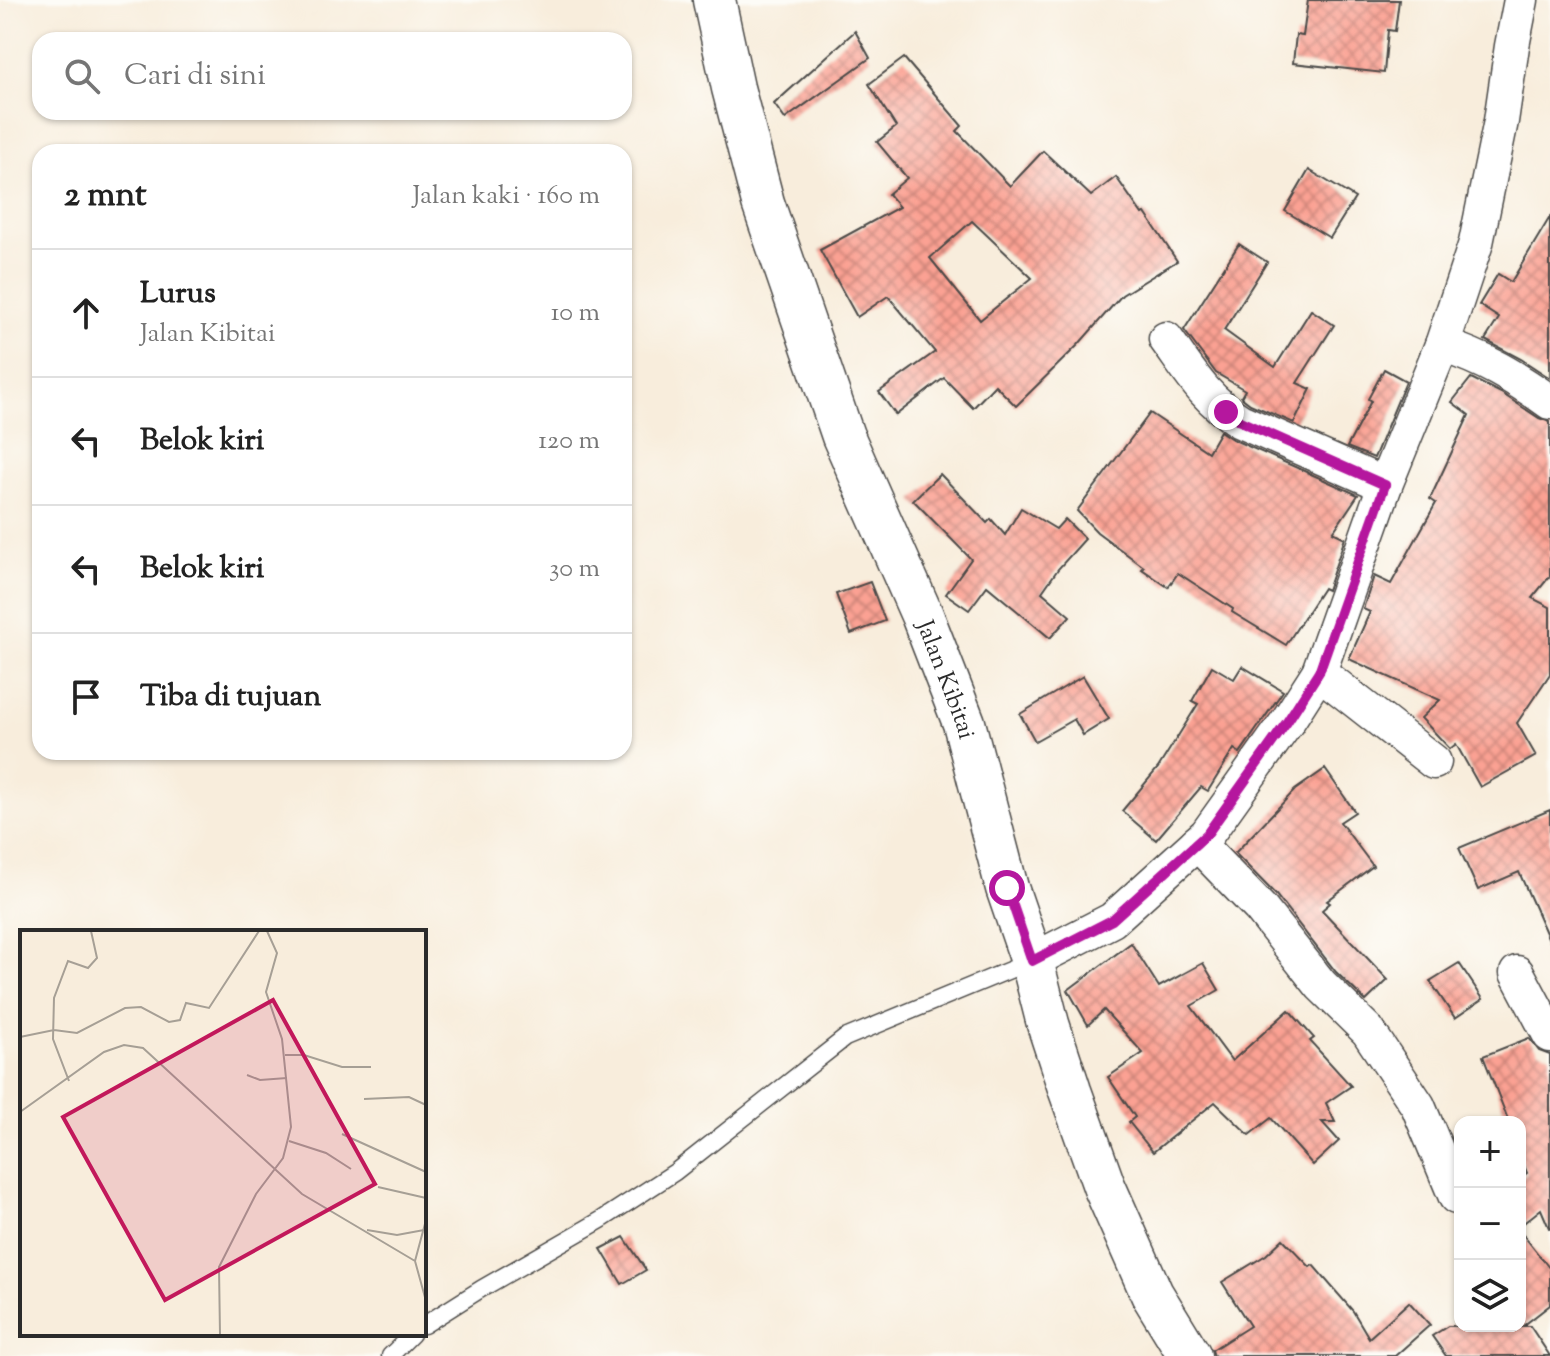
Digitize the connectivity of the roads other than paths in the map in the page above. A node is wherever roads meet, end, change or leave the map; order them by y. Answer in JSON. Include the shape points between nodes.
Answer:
{"nodes":[{"id":1,"x":714,"y":0,"type":"edge"},
{"id":2,"x":1521,"y":0,"type":"edge"},
{"id":3,"x":1166,"y":339,"type":"dead end"},
{"id":4,"x":1442,"y":345,"type":"junction"},
{"id":5,"x":1550,"y":402,"type":"edge"},
{"id":6,"x":1385,"y":485,"type":"junction"},
{"id":7,"x":1319,"y":672,"type":"junction"},
{"id":8,"x":1434,"y":762,"type":"dead end"},
{"id":9,"x":1197,"y":843,"type":"junction"},
{"id":10,"x":1032,"y":961,"type":"junction"},
{"id":11,"x":1517,"y":973,"type":"dead end"},
{"id":12,"x":1550,"y":1035,"type":"edge"},
{"id":13,"x":1454,"y":1192,"type":"edge"},
{"id":14,"x":426,"y":1324,"type":"edge"},
{"id":15,"x":410,"y":1336,"type":"edge"},
{"id":16,"x":390,"y":1356,"type":"edge"},
{"id":17,"x":1190,"y":1356,"type":"edge"}],
"edges":[{"from":1,"to":10,"type":"street","name":"Jalan Kibitai","via":[[763,203],[843,436],[964,723]]},
{"from":2,"to":4,"type":"street","via":[[1476,243]]},
{"from":3,"to":6,"type":"street","via":[[1206,395],[1226,412]]},
{"from":4,"to":5,"type":"street","via":[[1498,368]]},
{"from":4,"to":6,"type":"street"},
{"from":6,"to":7,"type":"street"},
{"from":7,"to":8,"type":"street"},
{"from":7,"to":9,"type":"street"},
{"from":9,"to":10,"type":"street","via":[[1112,920]]},
{"from":9,"to":13,"type":"street","via":[[1368,1031],[1418,1106]]},
{"from":10,"to":14,"type":"lane","via":[[845,1038],[675,1172]]},
{"from":10,"to":17,"type":"street","name":"Jalan Kibitai","via":[[1104,1186],[1152,1294]]},
{"from":11,"to":12,"type":"street"},
{"from":15,"to":16,"type":"lane"}]}
